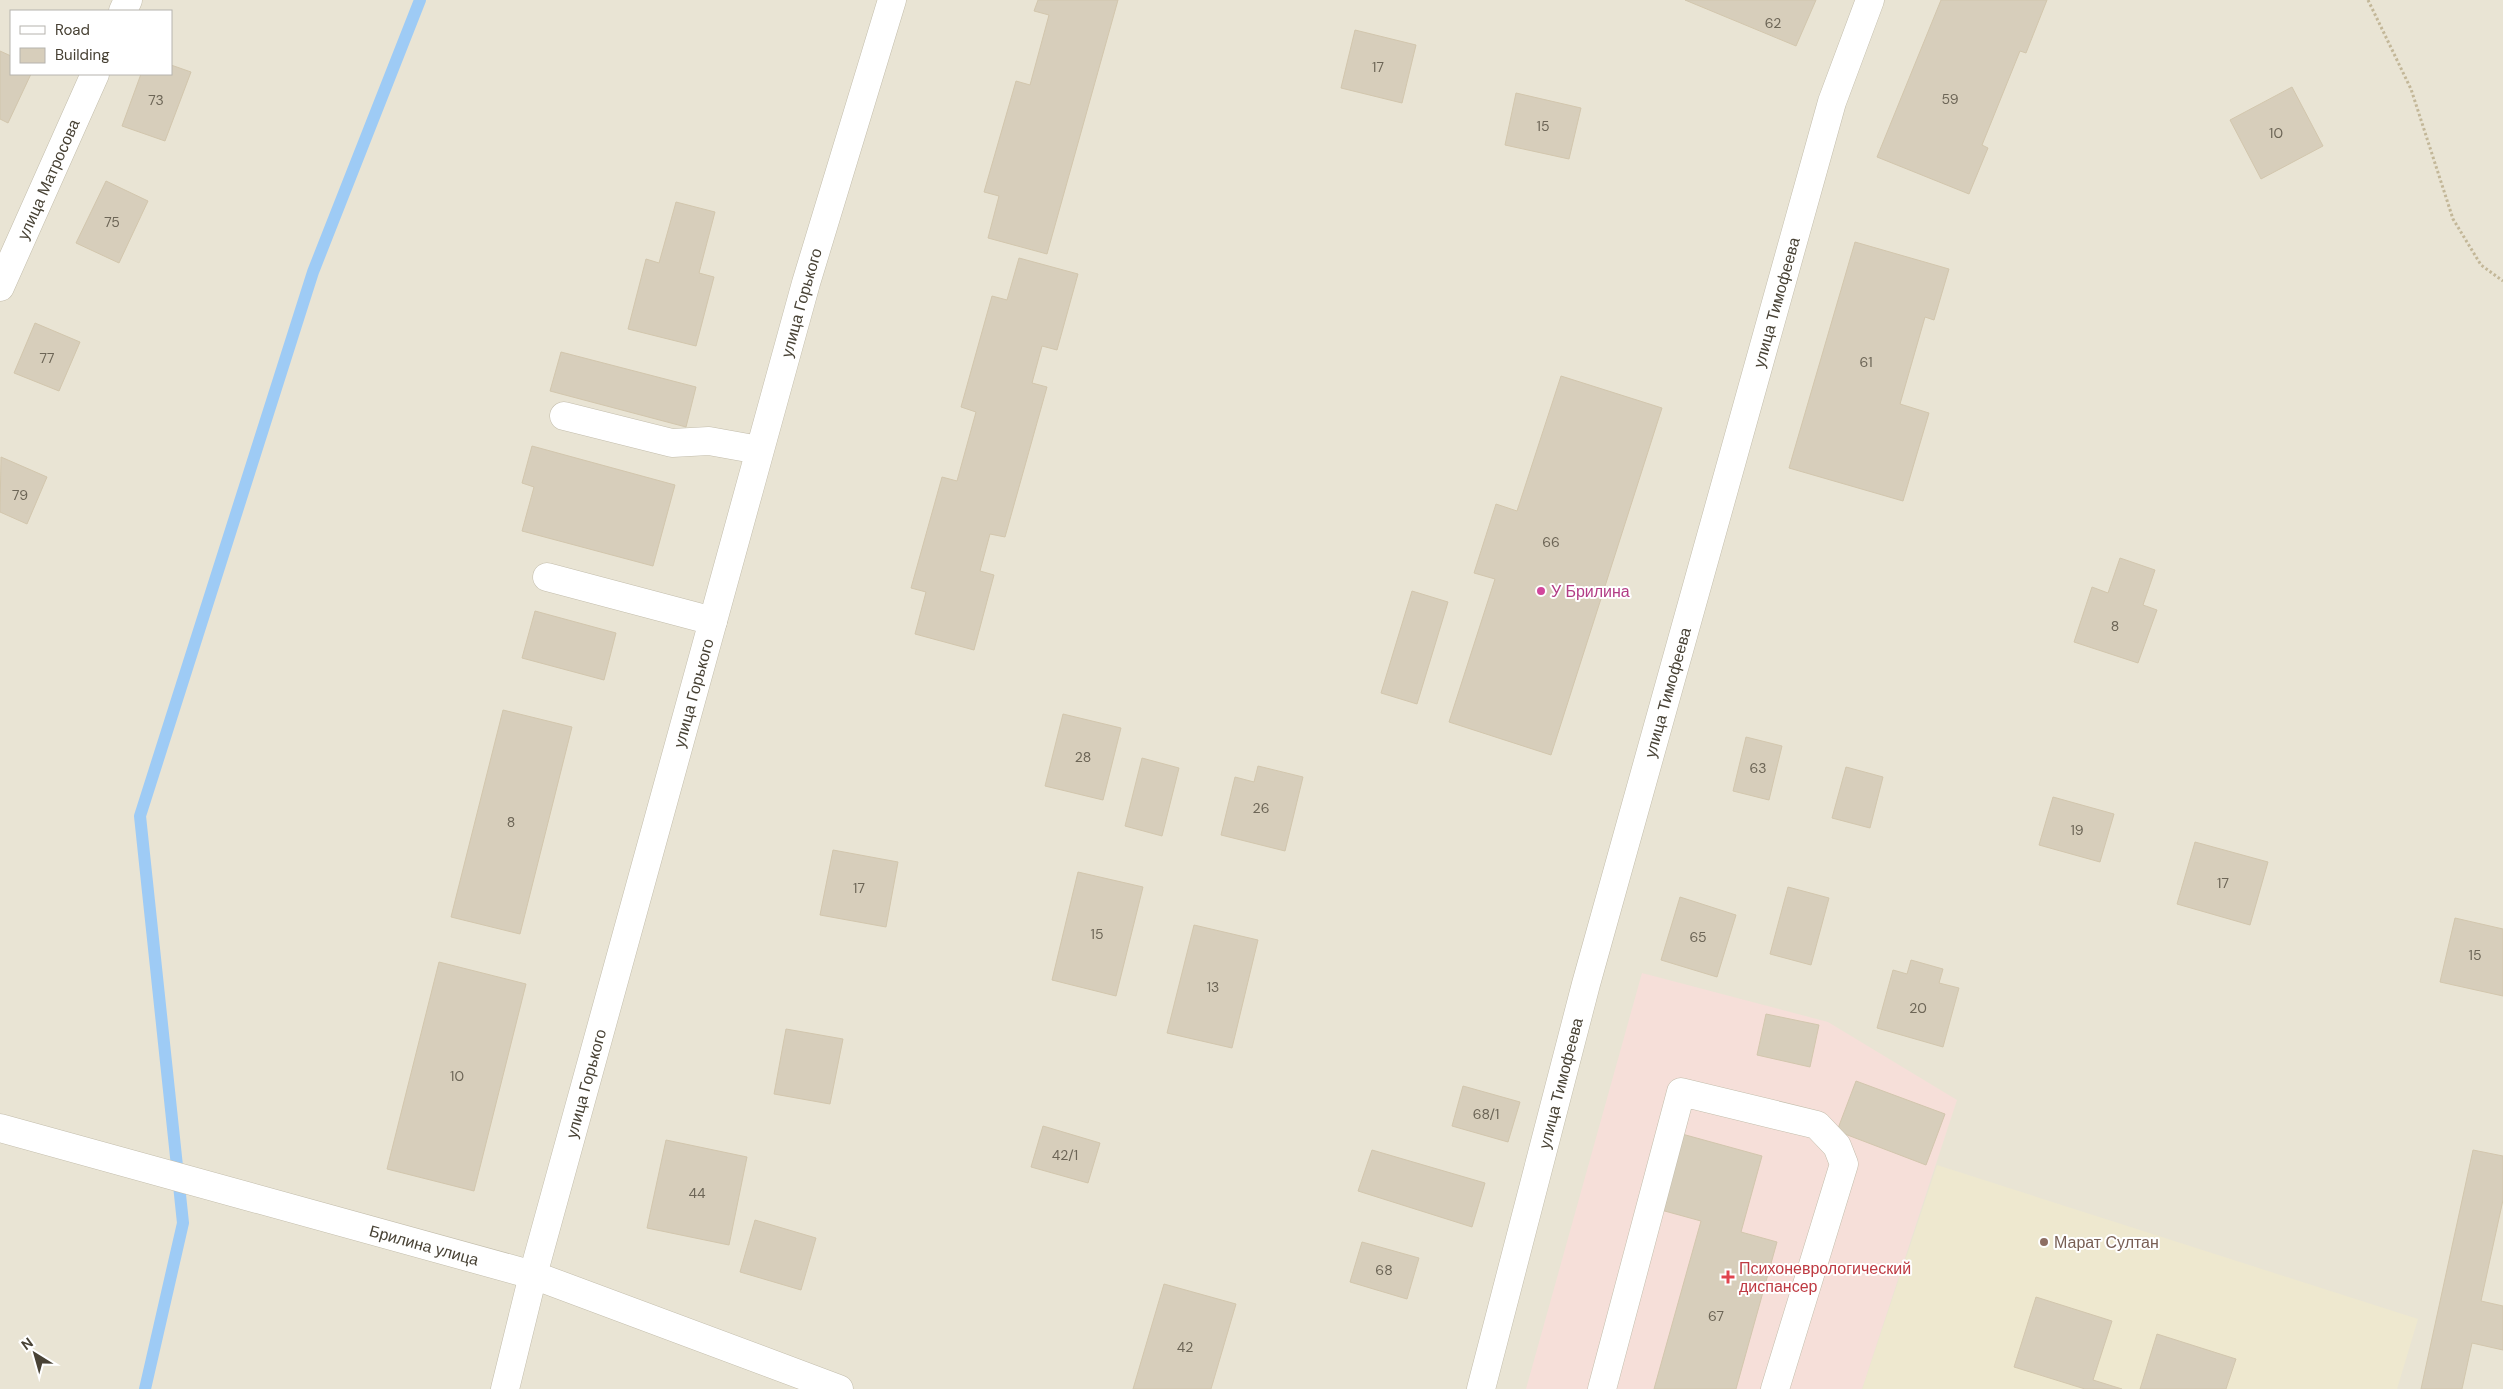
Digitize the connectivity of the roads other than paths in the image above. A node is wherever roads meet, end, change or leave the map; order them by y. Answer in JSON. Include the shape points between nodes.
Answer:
{"nodes":[{"id":1,"x":892,"y":0,"type":"edge"},
{"id":2,"x":1870,"y":0,"type":"edge"},
{"id":3,"x":95,"y":75,"type":"edge"},
{"id":4,"x":0,"y":287,"type":"edge"},
{"id":5,"x":564,"y":416,"type":"dead end"},
{"id":6,"x":760,"y":450,"type":"junction"},
{"id":7,"x":547,"y":577,"type":"dead end"},
{"id":8,"x":713,"y":621,"type":"junction"},
{"id":9,"x":0,"y":1128,"type":"edge"},
{"id":10,"x":533,"y":1275,"type":"junction"},
{"id":11,"x":505,"y":1389,"type":"edge"},
{"id":12,"x":839,"y":1389,"type":"edge"},
{"id":13,"x":1480,"y":1389,"type":"edge"},
{"id":14,"x":1602,"y":1389,"type":"edge"},
{"id":15,"x":1775,"y":1389,"type":"edge"}],
"edges":[{"from":1,"to":6,"type":"street","name":"улица Горького","via":[[806,283]]},
{"from":2,"to":13,"type":"street","name":"улица Тимофеева","via":[[1832,102],[1586,984]]},
{"from":3,"to":4,"type":"street","name":"улица Матросова"},
{"from":5,"to":6,"type":"street","via":[[672,443],[709,442]]},
{"from":6,"to":8,"type":"street","name":"улица Горького"},
{"from":7,"to":8,"type":"street"},
{"from":8,"to":10,"type":"street","name":"улица Горького"},
{"from":9,"to":10,"type":"street","name":"Брилина улица"},
{"from":10,"to":11,"type":"street","name":"улица Горького"},
{"from":10,"to":12,"type":"street","name":"Брилина улица"},
{"from":14,"to":15,"type":"street","via":[[1681,1092],[1817,1125],[1837,1146],[1844,1164]]}]}
